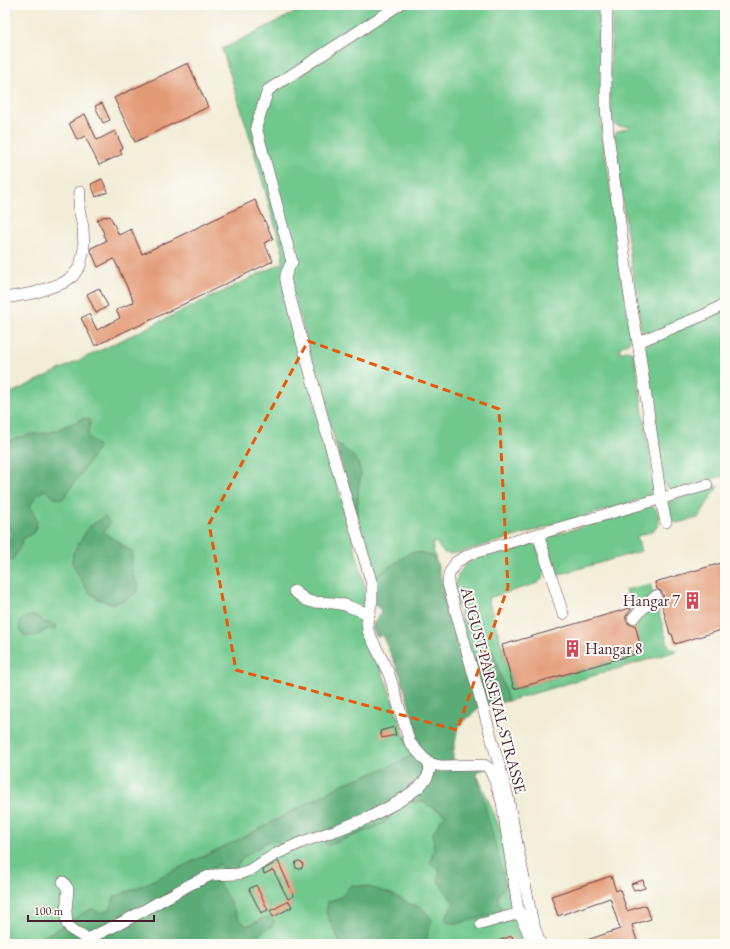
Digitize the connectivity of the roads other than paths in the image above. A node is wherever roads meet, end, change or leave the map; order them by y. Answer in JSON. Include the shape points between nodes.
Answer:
{"nodes":[{"id":1,"x":399,"y":5,"type":"edge"},
{"id":2,"x":607,"y":5,"type":"edge"},
{"id":3,"x":80,"y":192,"type":"dead end"},
{"id":4,"x":5,"y":298,"type":"edge"},
{"id":5,"x":722,"y":306,"type":"edge"},
{"id":6,"x":638,"y":342,"type":"junction"},
{"id":7,"x":707,"y":484,"type":"dead end"},
{"id":8,"x":661,"y":498,"type":"junction"},
{"id":9,"x":666,"y":522,"type":"dead end"},
{"id":10,"x":538,"y":534,"type":"junction"},
{"id":11,"x":294,"y":591,"type":"dead end"},
{"id":12,"x":656,"y":596,"type":"dead end"},
{"id":13,"x":369,"y":614,"type":"junction"},
{"id":14,"x":563,"y":614,"type":"dead end"},
{"id":15,"x":633,"y":618,"type":"dead end"},
{"id":16,"x":428,"y":763,"type":"junction"},
{"id":17,"x":63,"y":882,"type":"dead end"},
{"id":18,"x":520,"y":913,"type":"junction"},
{"id":19,"x":481,"y":924,"type":"dead end"},
{"id":20,"x":532,"y":944,"type":"edge"},
{"id":21,"x":540,"y":944,"type":"edge"}],
"edges":[{"from":1,"to":13,"type":"street","via":[[268,90],[256,126],[292,262],[285,280],[328,438],[372,584]]},
{"from":2,"to":6,"type":"street","via":[[608,134]]},
{"from":3,"to":4,"type":"street","via":[[79,210],[84,249],[80,266],[73,276],[63,283],[34,293]]},
{"from":5,"to":6,"type":"street"},
{"from":6,"to":8,"type":"street"},
{"from":7,"to":8,"type":"street","name":"AUGUST-PARSEVAL-STRASSE"},
{"from":8,"to":9,"type":"street"},
{"from":8,"to":10,"type":"street","name":"AUGUST-PARSEVAL-STRASSE"},
{"from":10,"to":14,"type":"street"},
{"from":10,"to":21,"type":"street","name":"AUGUST-PARSEVAL-STRASSE","via":[[470,554],[456,562],[448,584],[507,793],[532,919]]},
{"from":11,"to":13,"type":"street","via":[[312,602],[345,605]]},
{"from":12,"to":15,"type":"street"},
{"from":13,"to":16,"type":"street","via":[[368,631],[389,674],[410,743]]},
{"from":16,"to":17,"type":"street","via":[[430,769],[427,778],[418,788],[368,818],[302,842],[250,870],[238,874],[211,875],[87,939],[67,924],[68,889]]},
{"from":16,"to":18,"type":"street","via":[[441,766],[484,765],[489,768],[502,802]]},
{"from":18,"to":19,"type":"street"},
{"from":18,"to":20,"type":"street"}]}
